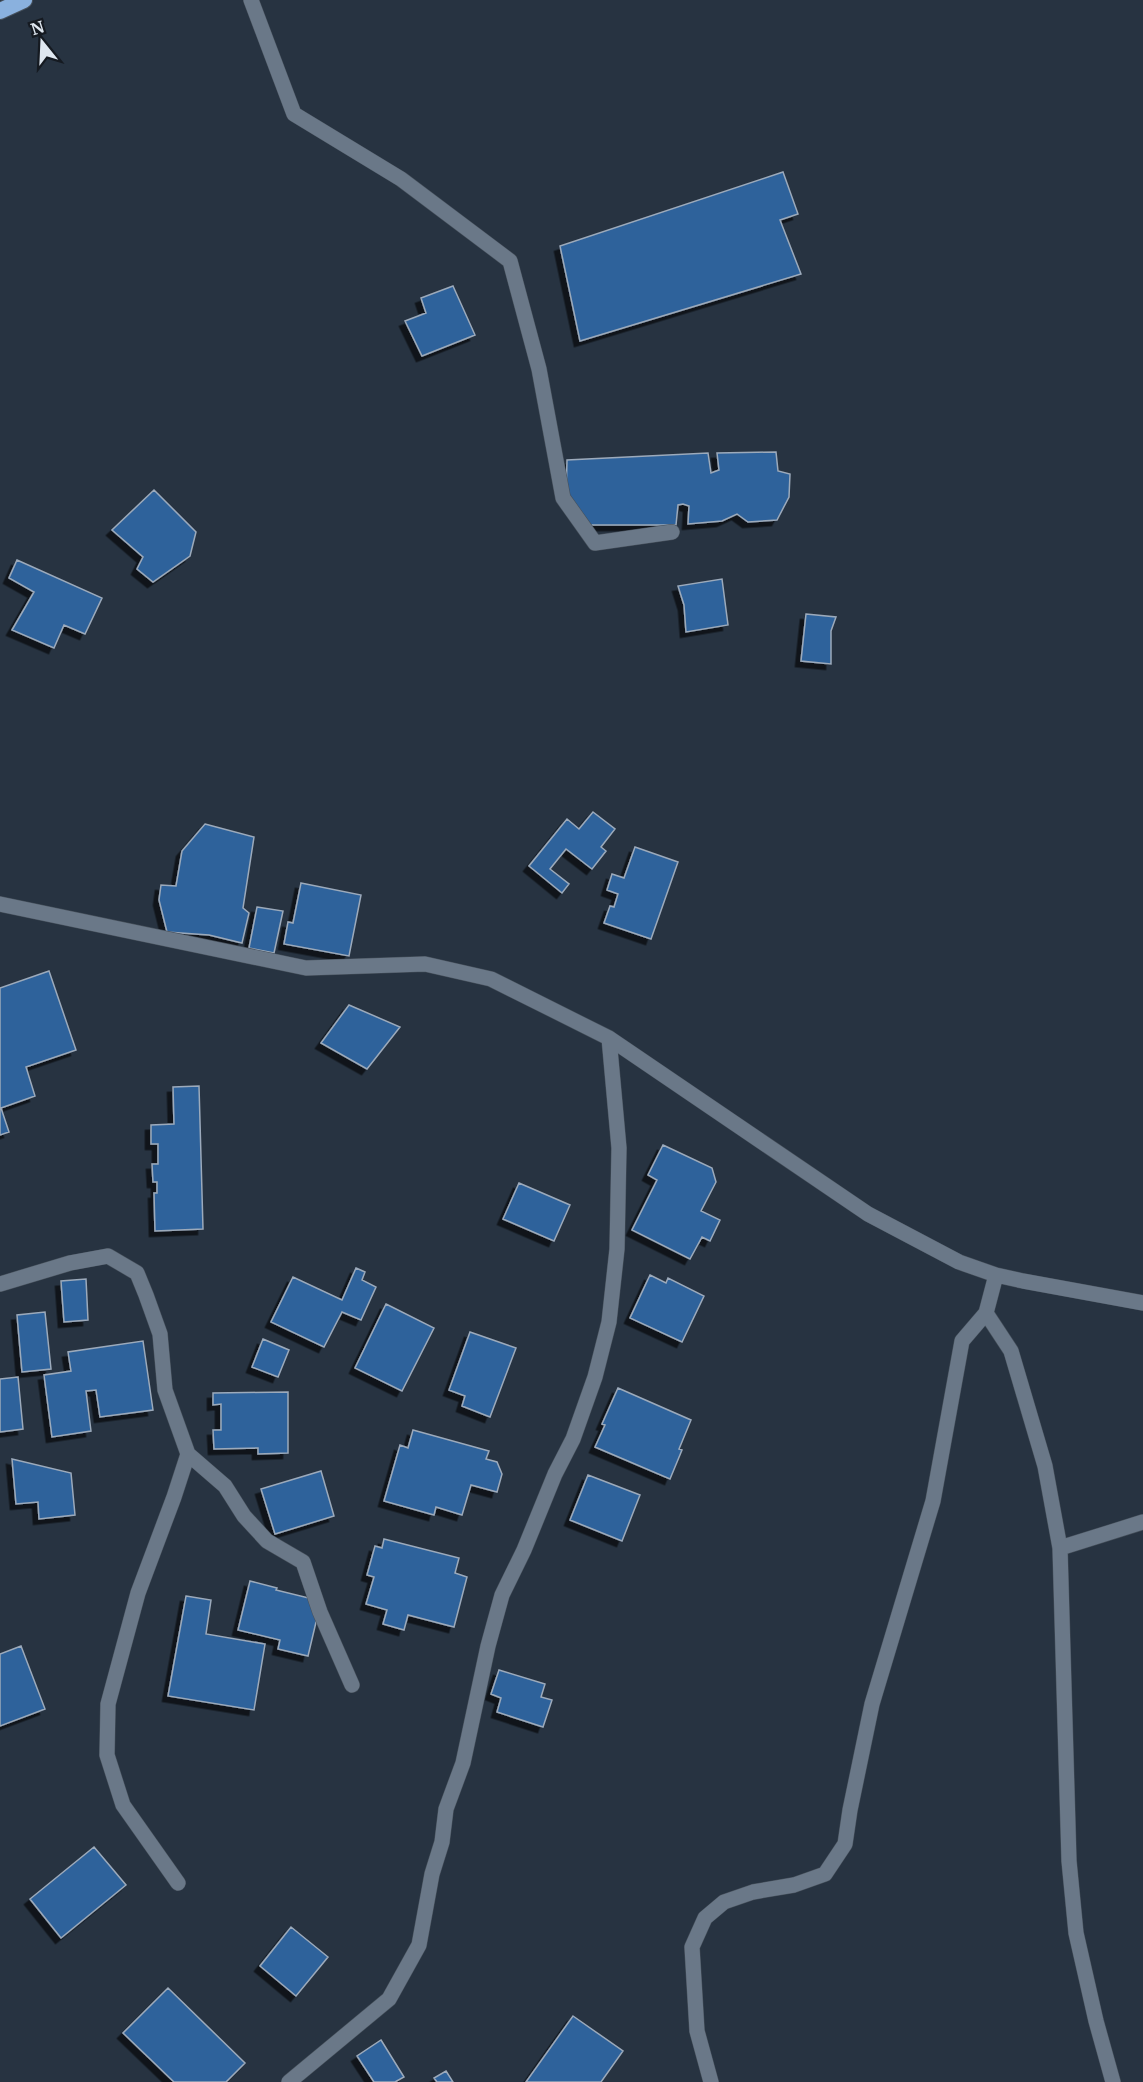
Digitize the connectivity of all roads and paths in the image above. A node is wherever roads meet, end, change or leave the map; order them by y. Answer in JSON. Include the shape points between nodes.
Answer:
{"nodes":[{"id":1,"x":24,"y":0,"type":"edge"},
{"id":2,"x":251,"y":0,"type":"edge"},
{"id":3,"x":0,"y":11,"type":"edge"},
{"id":4,"x":672,"y":532,"type":"dead end"},
{"id":5,"x":0,"y":904,"type":"edge"},
{"id":6,"x":609,"y":1038,"type":"junction"},
{"id":7,"x":996,"y":1275,"type":"junction"},
{"id":8,"x":0,"y":1284,"type":"edge"},
{"id":9,"x":1143,"y":1303,"type":"edge"},
{"id":10,"x":986,"y":1312,"type":"junction"},
{"id":11,"x":188,"y":1454,"type":"junction"},
{"id":12,"x":1143,"y":1522,"type":"edge"},
{"id":13,"x":1060,"y":1548,"type":"junction"},
{"id":14,"x":352,"y":1685,"type":"dead end"},
{"id":15,"x":178,"y":1883,"type":"dead end"},
{"id":16,"x":289,"y":2082,"type":"edge"},
{"id":17,"x":711,"y":2082,"type":"edge"},
{"id":18,"x":1113,"y":2082,"type":"edge"}],
"edges":[{"from":1,"to":3,"type":"highway"},
{"from":2,"to":4,"type":"street","via":[[294,114],[401,179],[510,261],[539,369],[562,498],[595,543]]},
{"from":5,"to":6,"type":"street","via":[[306,968],[425,964],[491,979]]},
{"from":6,"to":7,"type":"street","via":[[868,1214],[959,1262]]},
{"from":6,"to":16,"type":"street","via":[[619,1148],[617,1249],[609,1322],[595,1377],[573,1439],[502,1595],[464,1763],[446,1809],[419,1945],[389,1999]]},
{"from":7,"to":9,"type":"street"},
{"from":7,"to":10,"type":"street"},
{"from":8,"to":11,"type":"street","via":[[108,1256],[137,1273],[160,1334],[165,1390]]},
{"from":10,"to":13,"type":"street","via":[[1015,1361],[1045,1466]]},
{"from":10,"to":17,"type":"street","via":[[962,1341],[933,1501],[872,1704],[845,1844],[825,1874],[724,1902],[705,1918],[692,1947],[698,2031]]},
{"from":11,"to":14,"type":"street","via":[[225,1486],[244,1516],[267,1541],[303,1562]]},
{"from":11,"to":15,"type":"street","via":[[138,1593],[108,1704],[107,1755],[123,1805]]},
{"from":12,"to":13,"type":"street"},
{"from":13,"to":18,"type":"street","via":[[1069,1862],[1075,1923]]}]}
